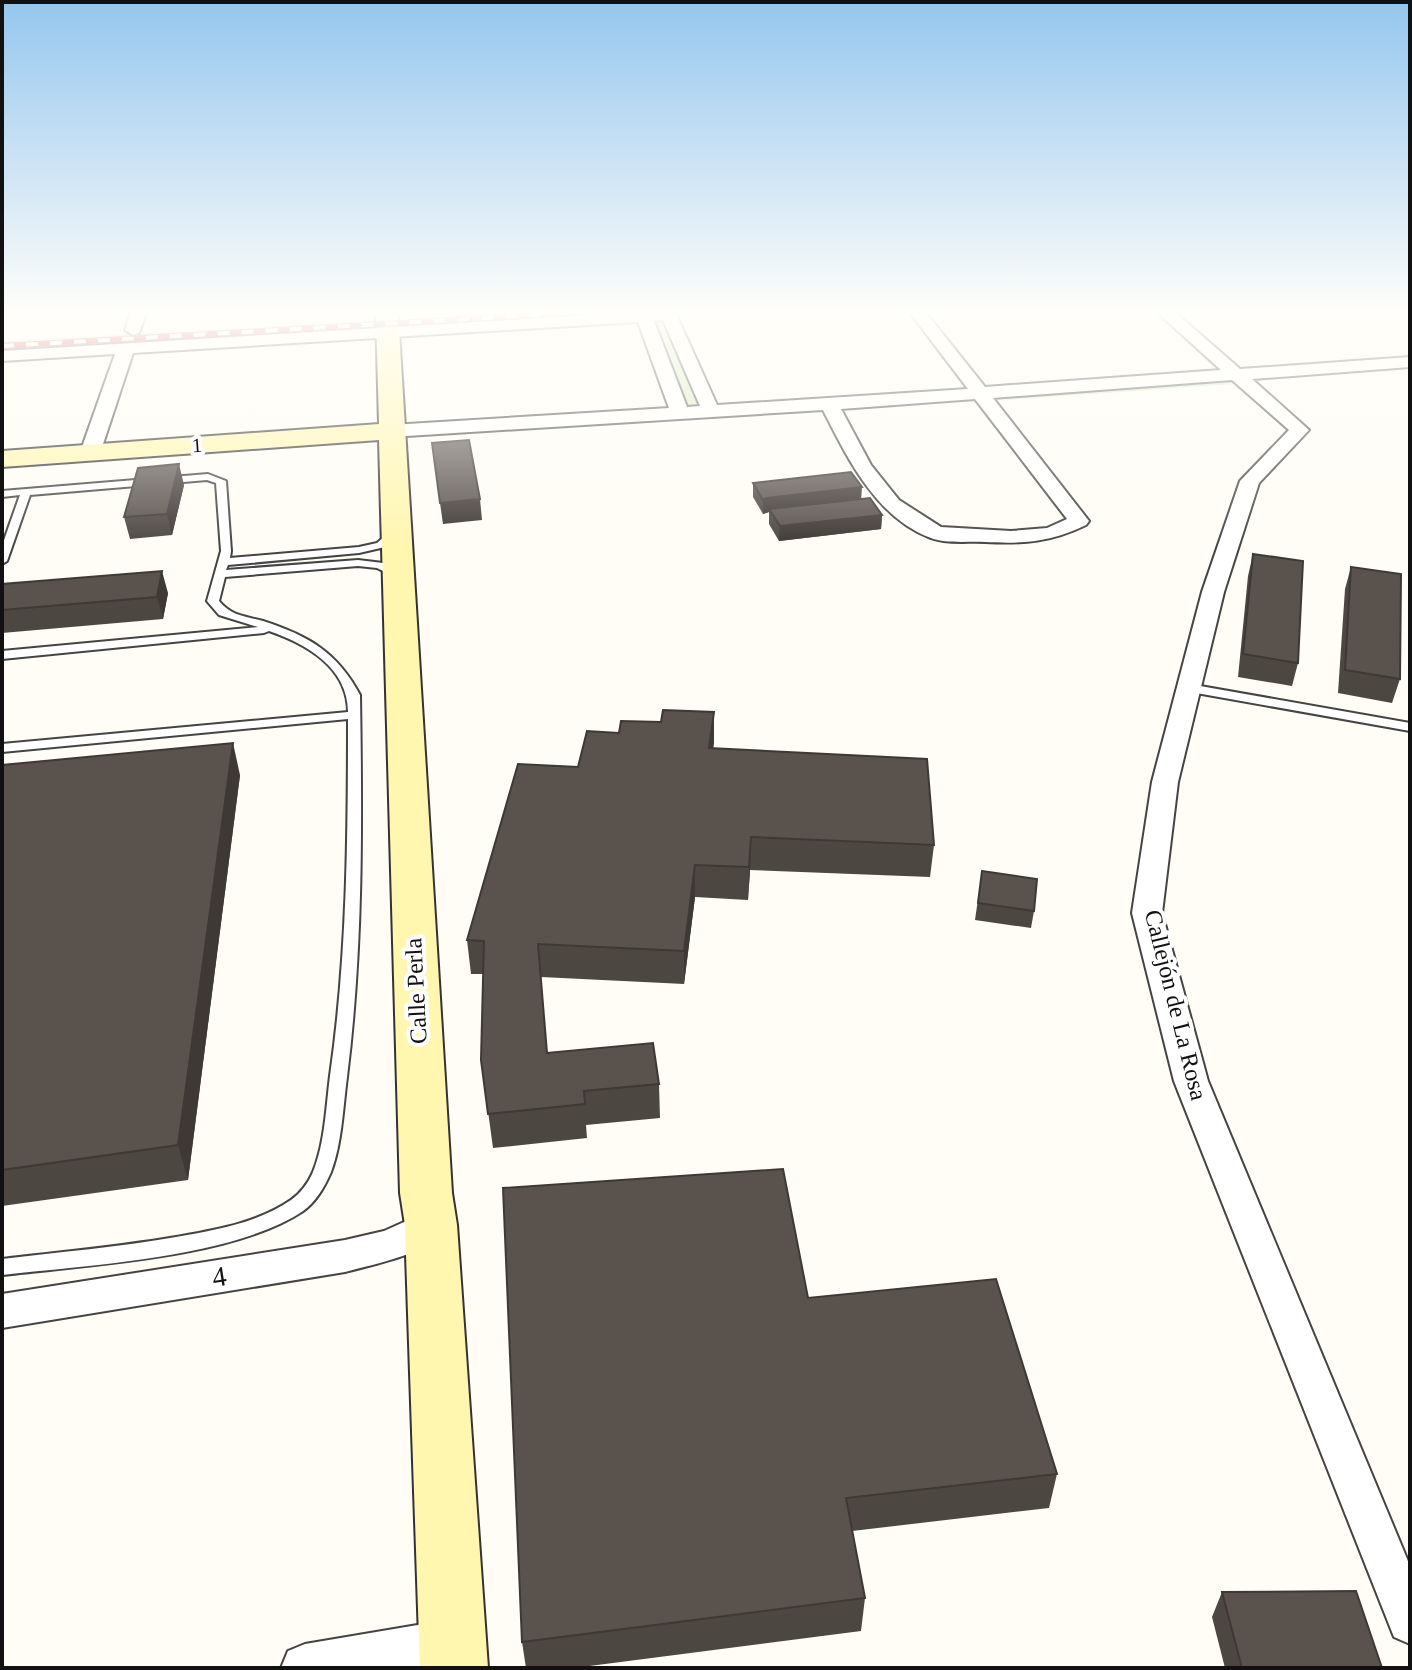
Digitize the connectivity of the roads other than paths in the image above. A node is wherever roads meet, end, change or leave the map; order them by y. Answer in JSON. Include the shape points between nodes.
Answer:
{"nodes":[{"id":1,"x":112,"y":392,"type":"edge"},
{"id":2,"x":390,"y":392,"type":"edge"},
{"id":3,"x":672,"y":392,"type":"edge"},
{"id":4,"x":702,"y":392,"type":"edge"},
{"id":5,"x":981,"y":392,"type":"edge"},
{"id":6,"x":1082,"y":392,"type":"edge"},
{"id":7,"x":1257,"y":392,"type":"edge"},
{"id":8,"x":987,"y":399,"type":"junction"},
{"id":9,"x":829,"y":404,"type":"junction"},
{"id":10,"x":711,"y":412,"type":"junction"},
{"id":11,"x":680,"y":413,"type":"junction"},
{"id":12,"x":391,"y":431,"type":"junction"},
{"id":13,"x":90,"y":453,"type":"junction"},
{"id":14,"x":2,"y":459,"type":"edge"},
{"id":15,"x":26,"y":492,"type":"junction"},
{"id":16,"x":2,"y":494,"type":"edge"},
{"id":17,"x":398,"y":528,"type":"junction"},
{"id":18,"x":2,"y":561,"type":"edge"},
{"id":19,"x":222,"y":568,"type":"junction"},
{"id":20,"x":398,"y":575,"type":"junction"},
{"id":21,"x":273,"y":629,"type":"junction"},
{"id":22,"x":2,"y":655,"type":"edge"},
{"id":23,"x":1189,"y":688,"type":"junction"},
{"id":24,"x":355,"y":715,"type":"junction"},
{"id":25,"x":1410,"y":727,"type":"edge"},
{"id":26,"x":2,"y":748,"type":"edge"},
{"id":27,"x":431,"y":1225,"type":"junction"},
{"id":28,"x":2,"y":1267,"type":"edge"},
{"id":29,"x":2,"y":1311,"type":"edge"},
{"id":30,"x":1410,"y":1621,"type":"edge"},
{"id":31,"x":454,"y":1655,"type":"edge"},
{"id":32,"x":305,"y":1668,"type":"edge"}],
"edges":[{"from":1,"to":13,"type":"street"},
{"from":2,"to":12,"type":"main road","name":"Calle Perla"},
{"from":3,"to":11,"type":"street"},
{"from":4,"to":10,"type":"street"},
{"from":5,"to":8,"type":"street"},
{"from":6,"to":8,"type":"street"},
{"from":7,"to":23,"type":"street","name":"Callejón de La Rosa","via":[[1300,430],[1250,481],[1213,592]]},
{"from":8,"to":9,"type":"street"},
{"from":8,"to":9,"type":"street","via":[[1079,521],[1051,534],[936,533],[884,505]]},
{"from":9,"to":10,"type":"street"},
{"from":10,"to":11,"type":"street"},
{"from":11,"to":12,"type":"street"},
{"from":12,"to":13,"type":"main road","name":"1"},
{"from":12,"to":17,"type":"main road","name":"Calle Perla"},
{"from":13,"to":14,"type":"main road","name":"1"},
{"from":15,"to":16,"type":"lane"},
{"from":15,"to":18,"type":"lane"},
{"from":15,"to":19,"type":"lane","via":[[215,478],[223,487]]},
{"from":17,"to":19,"type":"lane","via":[[389,540],[370,548]]},
{"from":17,"to":20,"type":"main road","name":"Calle Perla"},
{"from":19,"to":20,"type":"lane","via":[[358,563],[387,567]]},
{"from":19,"to":21,"type":"lane","via":[[213,594],[217,607]]},
{"from":20,"to":27,"type":"main road","name":"Calle Perla"},
{"from":21,"to":22,"type":"lane"},
{"from":21,"to":24,"type":"lane","via":[[313,645],[337,665],[354,695]]},
{"from":23,"to":25,"type":"lane"},
{"from":23,"to":30,"type":"street","name":"Callejón de La Rosa","via":[[1165,782],[1147,913],[1191,1081]]},
{"from":24,"to":26,"type":"lane"},
{"from":24,"to":28,"type":"lane","via":[[356,876],[347,1021],[322,1174],[300,1204],[273,1221],[240,1231]]},
{"from":27,"to":29,"type":"street","name":"4","via":[[373,1251]]},
{"from":27,"to":31,"type":"main road","name":"Calle Perla"},
{"from":31,"to":32,"type":"street"}]}
